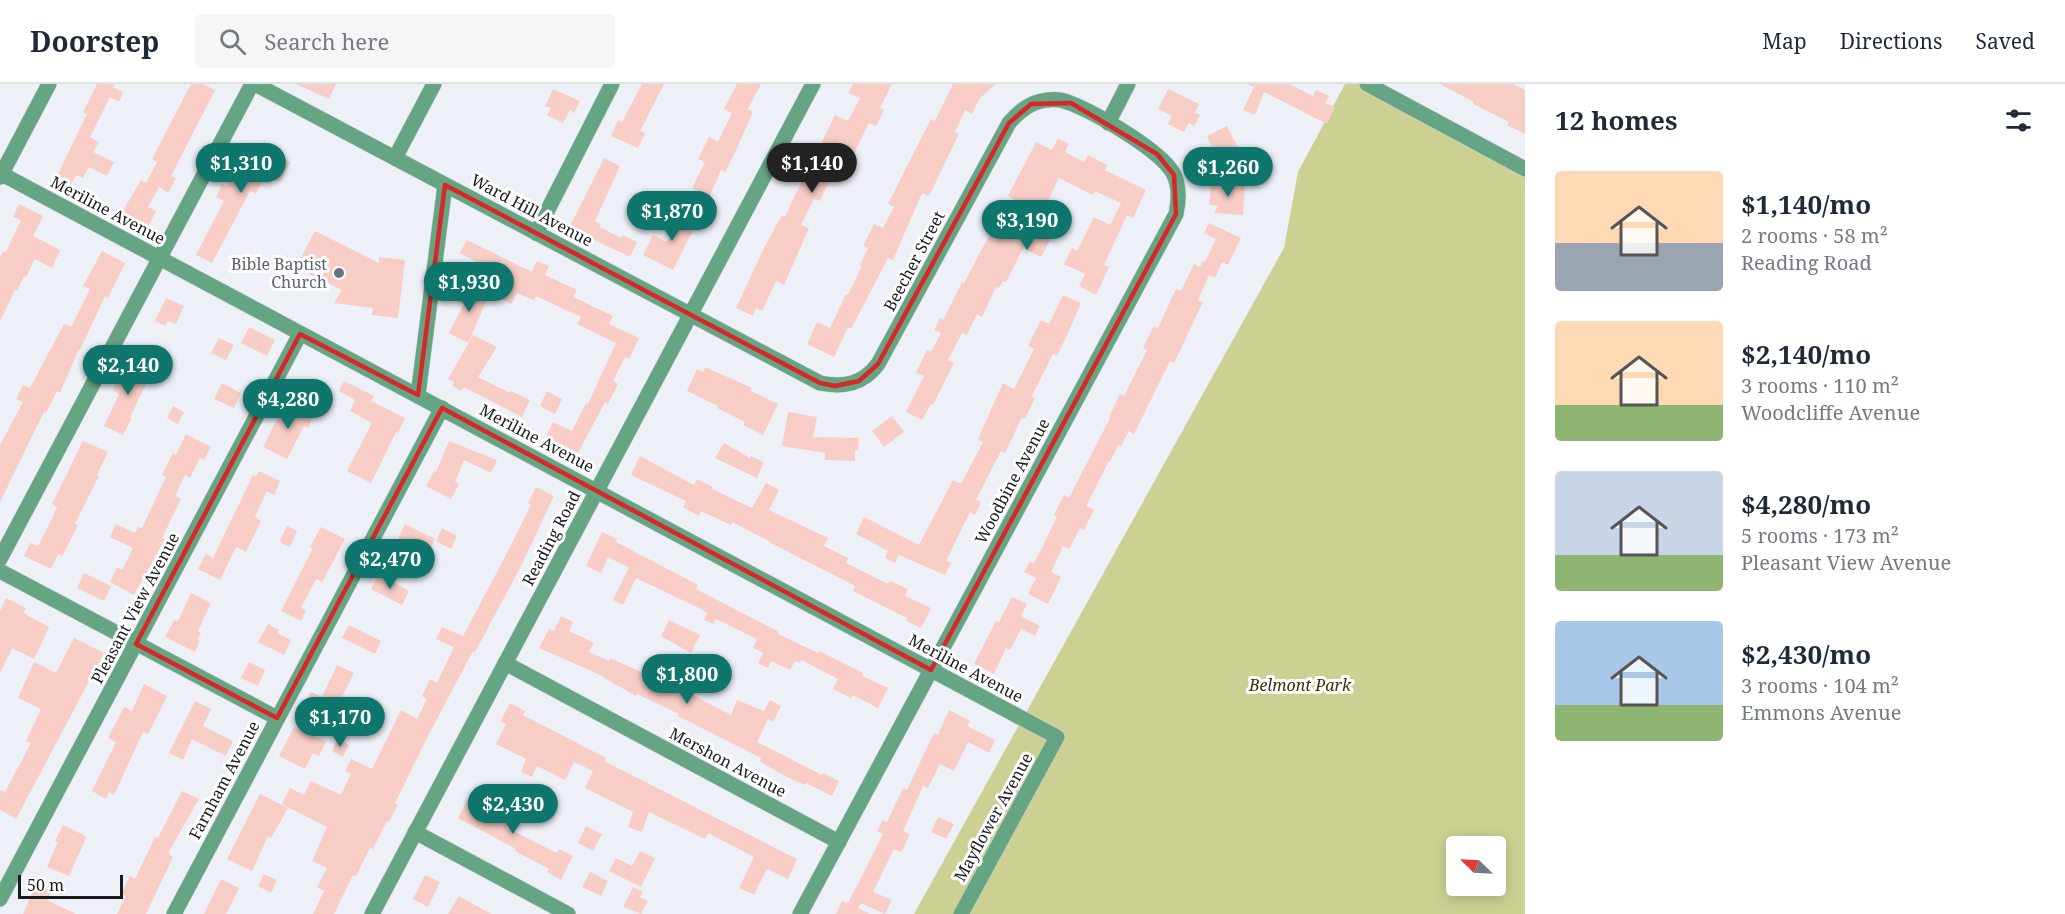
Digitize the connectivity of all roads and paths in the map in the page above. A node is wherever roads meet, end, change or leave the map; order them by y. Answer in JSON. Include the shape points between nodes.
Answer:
{"nodes":[{"id":1,"x":49,"y":84,"type":"edge"},
{"id":2,"x":254,"y":84,"type":"edge"},
{"id":3,"x":434,"y":84,"type":"edge"},
{"id":4,"x":612,"y":84,"type":"edge"},
{"id":5,"x":813,"y":84,"type":"edge"},
{"id":6,"x":1128,"y":84,"type":"edge"},
{"id":7,"x":1367,"y":84,"type":"edge"},
{"id":8,"x":1108,"y":123,"type":"junction"},
{"id":9,"x":395,"y":158,"type":"junction"},
{"id":10,"x":1525,"y":169,"type":"edge"},
{"id":11,"x":1,"y":175,"type":"edge"},
{"id":12,"x":445,"y":184,"type":"junction"},
{"id":13,"x":536,"y":233,"type":"junction"},
{"id":14,"x":160,"y":258,"type":"junction"},
{"id":15,"x":690,"y":316,"type":"junction"},
{"id":16,"x":300,"y":334,"type":"junction"},
{"id":17,"x":859,"y":381,"type":"joint"},
{"id":18,"x":418,"y":395,"type":"junction"},
{"id":19,"x":442,"y":408,"type":"junction"},
{"id":20,"x":597,"y":491,"type":"junction"},
{"id":21,"x":0,"y":559,"type":"edge"},
{"id":22,"x":0,"y":571,"type":"edge"},
{"id":23,"x":136,"y":644,"type":"junction"},
{"id":24,"x":505,"y":663,"type":"junction"},
{"id":25,"x":931,"y":670,"type":"junction"},
{"id":26,"x":277,"y":718,"type":"junction"},
{"id":27,"x":1057,"y":737,"type":"joint"},
{"id":28,"x":415,"y":832,"type":"junction"},
{"id":29,"x":839,"y":842,"type":"junction"},
{"id":30,"x":0,"y":899,"type":"edge"},
{"id":31,"x":174,"y":914,"type":"edge"},
{"id":32,"x":372,"y":914,"type":"edge"},
{"id":33,"x":568,"y":914,"type":"edge"},
{"id":34,"x":800,"y":914,"type":"edge"},
{"id":35,"x":961,"y":914,"type":"edge"}],
"edges":[{"from":1,"to":11,"type":"street"},
{"from":2,"to":9,"type":"street","name":"Ward Hill Avenue"},
{"from":2,"to":14,"type":"street"},
{"from":3,"to":9,"type":"street"},
{"from":4,"to":13,"type":"street"},
{"from":5,"to":15,"type":"street","name":"Reading Road"},
{"from":6,"to":8,"type":"street"},
{"from":7,"to":10,"type":"street"},
{"from":8,"to":17,"type":"street","name":"Beecher Street","via":[[1058,100],[1031,104],[1018,113],[1009,123],[879,364]]},
{"from":8,"to":25,"type":"street","name":"Woodbine Avenue","via":[[1166,162],[1179,188],[1176,214]]},
{"from":9,"to":12,"type":"street","name":"Ward Hill Avenue"},
{"from":11,"to":14,"type":"street","name":"Meriline Avenue"},
{"from":12,"to":13,"type":"street","name":"Ward Hill Avenue"},
{"from":12,"to":18,"type":"street"},
{"from":13,"to":15,"type":"street","name":"Ward Hill Avenue"},
{"from":14,"to":16,"type":"street","name":"Meriline Avenue"},
{"from":14,"to":21,"type":"street"},
{"from":15,"to":17,"type":"street","name":"Ward Hill Avenue","via":[[820,383],[835,386]]},
{"from":15,"to":20,"type":"street","name":"Reading Road"},
{"from":16,"to":18,"type":"street","name":"Meriline Avenue"},
{"from":16,"to":23,"type":"street","name":"Pleasant View Avenue"},
{"from":18,"to":19,"type":"street","name":"Meriline Avenue"},
{"from":19,"to":20,"type":"street","name":"Meriline Avenue"},
{"from":19,"to":26,"type":"street","name":"Farnham Avenue"},
{"from":20,"to":24,"type":"street","name":"Reading Road"},
{"from":20,"to":25,"type":"street","name":"Meriline Avenue"},
{"from":22,"to":23,"type":"street"},
{"from":23,"to":26,"type":"street"},
{"from":23,"to":30,"type":"street","name":"Pleasant View Avenue"},
{"from":24,"to":28,"type":"street","name":"Reading Road"},
{"from":24,"to":29,"type":"street","name":"Mershon Avenue"},
{"from":25,"to":27,"type":"street","name":"Meriline Avenue"},
{"from":25,"to":29,"type":"street","name":"Woodbine Avenue"},
{"from":26,"to":31,"type":"street","name":"Farnham Avenue"},
{"from":27,"to":35,"type":"street","name":"Mayflower Avenue"},
{"from":28,"to":32,"type":"street","name":"Reading Road"},
{"from":28,"to":33,"type":"street"},
{"from":29,"to":34,"type":"street","name":"Woodbine Avenue"}]}
